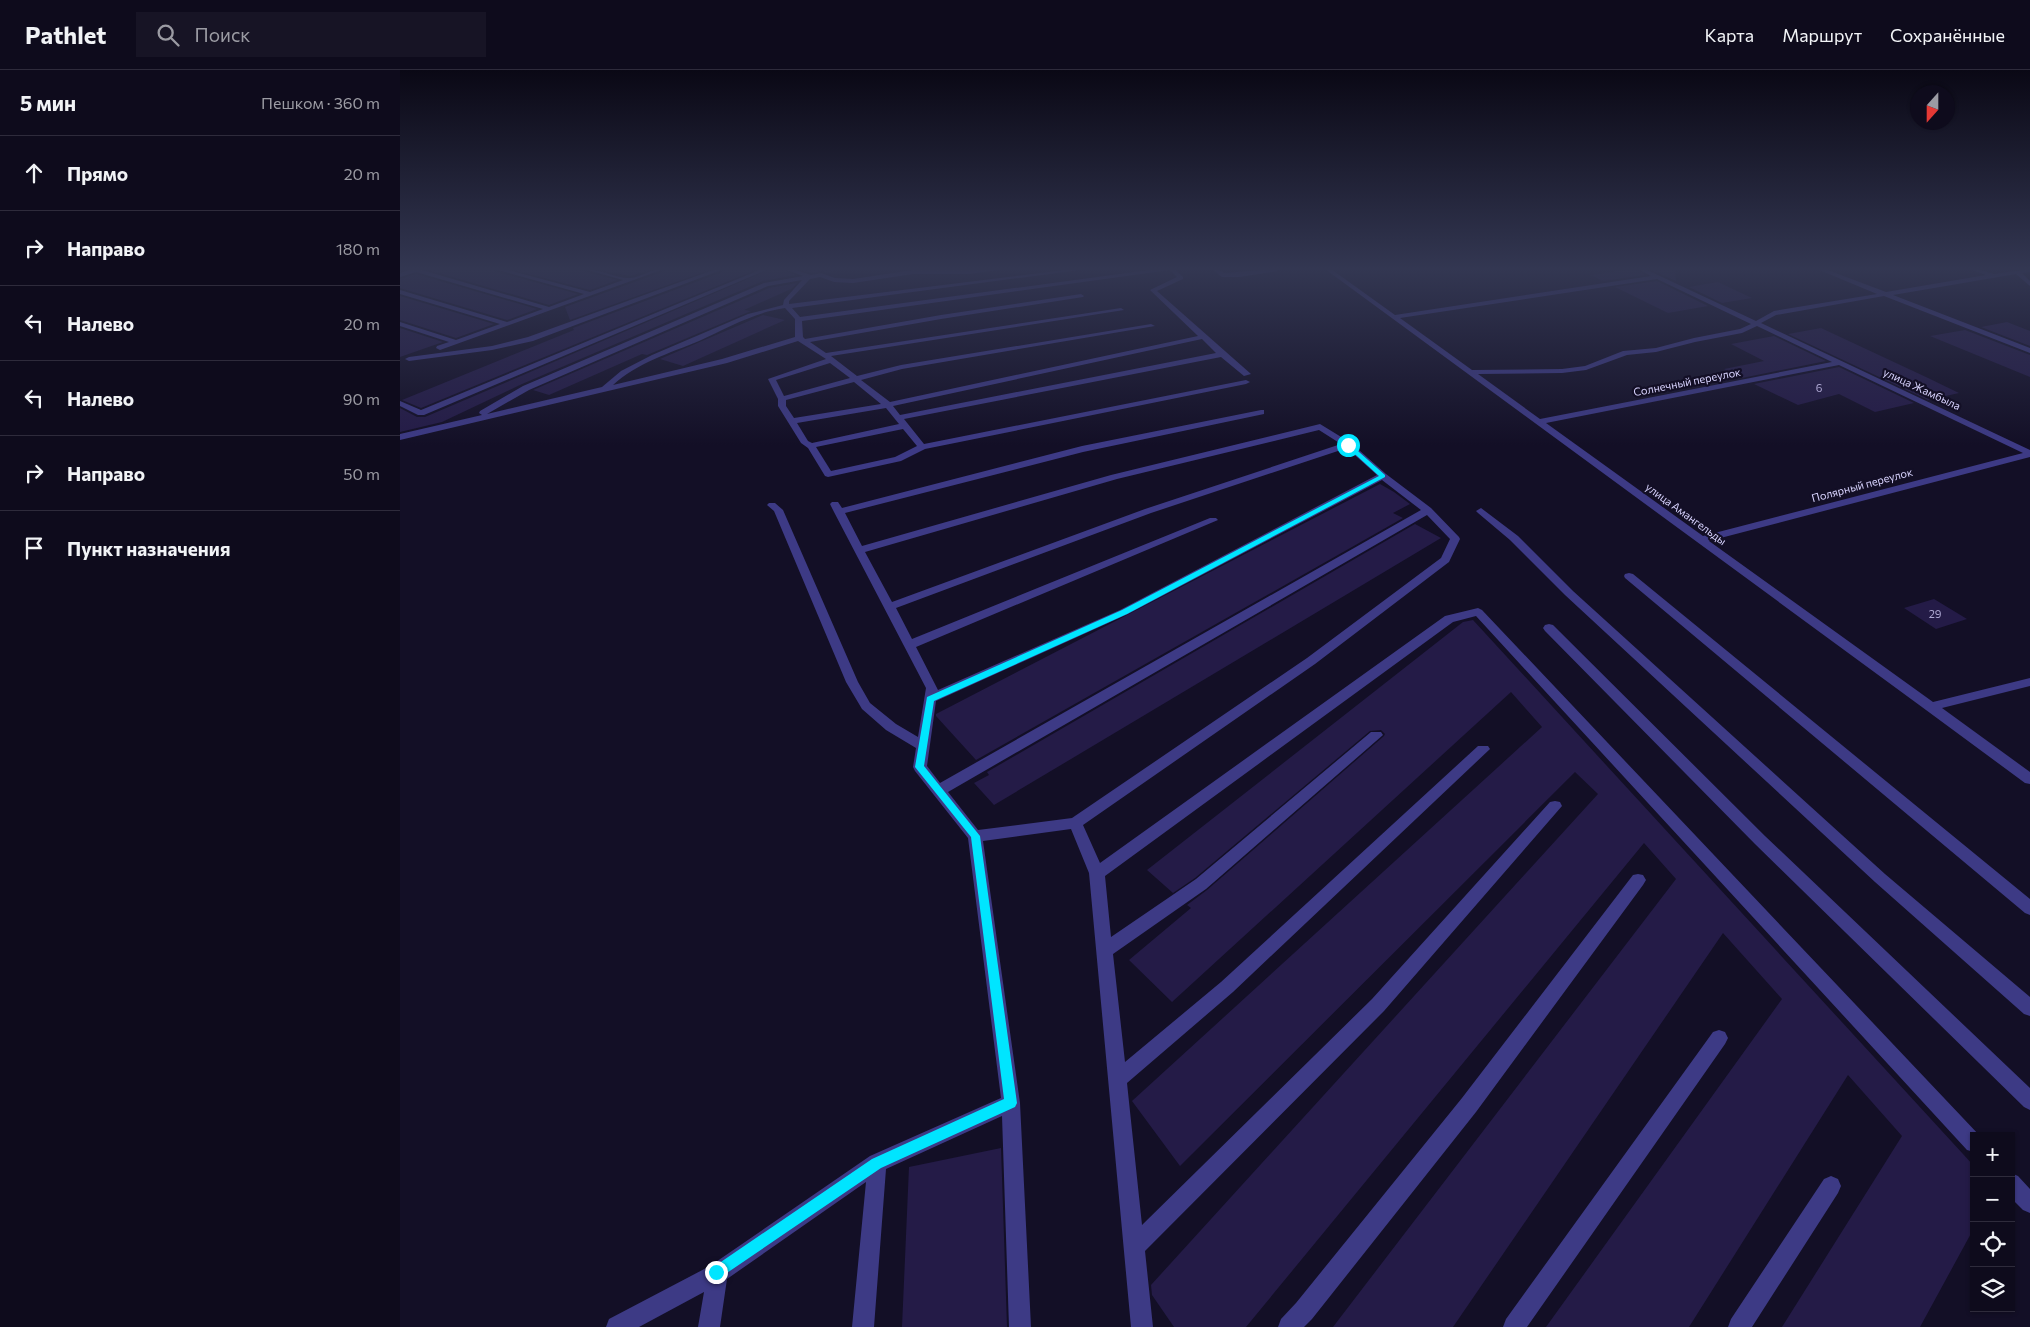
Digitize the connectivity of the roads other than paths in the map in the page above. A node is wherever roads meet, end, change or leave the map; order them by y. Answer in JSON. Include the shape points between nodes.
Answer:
{"nodes":[{"id":1,"x":411,"y":328,"type":"edge"},
{"id":2,"x":497,"y":328,"type":"edge"},
{"id":3,"x":559,"y":328,"type":"edge"},
{"id":4,"x":625,"y":328,"type":"edge"},
{"id":5,"x":665,"y":328,"type":"edge"},
{"id":6,"x":722,"y":328,"type":"edge"},
{"id":7,"x":800,"y":328,"type":"edge"},
{"id":8,"x":874,"y":328,"type":"edge"},
{"id":9,"x":1013,"y":328,"type":"edge"},
{"id":10,"x":1141,"y":328,"type":"edge"},
{"id":11,"x":1193,"y":328,"type":"edge"},
{"id":12,"x":1408,"y":328,"type":"edge"},
{"id":13,"x":1749,"y":328,"type":"edge"},
{"id":14,"x":1764,"y":328,"type":"edge"},
{"id":15,"x":1971,"y":328,"type":"edge"},
{"id":16,"x":1203,"y":337,"type":"junction"},
{"id":17,"x":802,"y":339,"type":"junction"},
{"id":18,"x":456,"y":342,"type":"junction"},
{"id":19,"x":2030,"y":351,"type":"edge"},
{"id":20,"x":1222,"y":354,"type":"junction"},
{"id":21,"x":828,"y":358,"type":"junction"},
{"id":22,"x":403,"y":361,"type":"edge"},
{"id":23,"x":1840,"y":363,"type":"junction"},
{"id":24,"x":1470,"y":372,"type":"junction"},
{"id":25,"x":856,"y":380,"type":"junction"},
{"id":26,"x":604,"y":389,"type":"junction"},
{"id":27,"x":782,"y":399,"type":"junction"},
{"id":28,"x":400,"y":403,"type":"edge"},
{"id":29,"x":888,"y":405,"type":"junction"},
{"id":30,"x":1260,"y":412,"type":"dead end"},
{"id":31,"x":472,"y":419,"type":"junction"},
{"id":32,"x":791,"y":421,"type":"junction"},
{"id":33,"x":901,"y":422,"type":"junction"},
{"id":34,"x":1538,"y":422,"type":"junction"},
{"id":35,"x":400,"y":437,"type":"edge"},
{"id":36,"x":1348,"y":445,"type":"junction"},
{"id":37,"x":811,"y":446,"type":"junction"},
{"id":38,"x":922,"y":448,"type":"junction"},
{"id":39,"x":2030,"y":453,"type":"edge"},
{"id":40,"x":1382,"y":476,"type":"junction"},
{"id":41,"x":772,"y":504,"type":"dead end"},
{"id":42,"x":1428,"y":510,"type":"junction"},
{"id":43,"x":1481,"y":512,"type":"dead end"},
{"id":44,"x":1213,"y":520,"type":"dead end"},
{"id":45,"x":1700,"y":540,"type":"junction"},
{"id":46,"x":860,"y":550,"type":"junction"},
{"id":47,"x":1629,"y":576,"type":"dead end"},
{"id":48,"x":889,"y":606,"type":"junction"},
{"id":49,"x":1549,"y":628,"type":"dead end"},
{"id":50,"x":909,"y":645,"type":"junction"},
{"id":51,"x":2030,"y":682,"type":"edge"},
{"id":52,"x":930,"y":699,"type":"junction"},
{"id":53,"x":1930,"y":707,"type":"junction"},
{"id":54,"x":1376,"y":735,"type":"dead end"},
{"id":55,"x":923,"y":746,"type":"junction"},
{"id":56,"x":1483,"y":748,"type":"dead end"},
{"id":57,"x":2030,"y":780,"type":"edge"},
{"id":58,"x":938,"y":790,"type":"junction"},
{"id":59,"x":1555,"y":806,"type":"dead end"},
{"id":60,"x":1075,"y":823,"type":"junction"},
{"id":61,"x":975,"y":836,"type":"junction"},
{"id":62,"x":1097,"y":873,"type":"junction"},
{"id":63,"x":1638,"y":880,"type":"dead end"},
{"id":64,"x":2030,"y":908,"type":"edge"},
{"id":65,"x":1104,"y":951,"type":"junction"},
{"id":66,"x":2030,"y":1008,"type":"edge"},
{"id":67,"x":1719,"y":1038,"type":"dead end"},
{"id":68,"x":1117,"y":1080,"type":"junction"},
{"id":69,"x":2030,"y":1102,"type":"edge"},
{"id":70,"x":1011,"y":1103,"type":"junction"},
{"id":71,"x":1970,"y":1139,"type":"edge"},
{"id":72,"x":877,"y":1163,"type":"junction"},
{"id":73,"x":1831,"y":1186,"type":"dead end"},
{"id":74,"x":2015,"y":1187,"type":"edge"},
{"id":75,"x":2030,"y":1203,"type":"edge"},
{"id":76,"x":1134,"y":1247,"type":"junction"},
{"id":77,"x":716,"y":1272,"type":"junction"},
{"id":78,"x":617,"y":1327,"type":"edge"},
{"id":79,"x":709,"y":1327,"type":"edge"},
{"id":80,"x":863,"y":1327,"type":"edge"},
{"id":81,"x":1020,"y":1327,"type":"edge"},
{"id":82,"x":1142,"y":1327,"type":"edge"},
{"id":83,"x":1289,"y":1327,"type":"edge"},
{"id":84,"x":1514,"y":1327,"type":"edge"},
{"id":85,"x":1739,"y":1327,"type":"edge"}],
"edges":[{"from":1,"to":18,"type":"street"},
{"from":2,"to":18,"type":"street"},
{"from":3,"to":22,"type":"street","via":[[492,348]]},
{"from":4,"to":28,"type":"street","via":[[421,413]]},
{"from":5,"to":31,"type":"street","via":[[526,388]]},
{"from":6,"to":26,"type":"street","via":[[617,376]]},
{"from":7,"to":17,"type":"street"},
{"from":8,"to":17,"type":"street"},
{"from":9,"to":21,"type":"street"},
{"from":10,"to":25,"type":"street","via":[[901,367]]},
{"from":11,"to":16,"type":"street"},
{"from":12,"to":24,"type":"street","name":"улица Амангельды"},
{"from":13,"to":24,"type":"street","via":[[1656,350],[1614,356],[1586,368]]},
{"from":14,"to":23,"type":"street","name":"улица Жамбыла"},
{"from":15,"to":19,"type":"street"},
{"from":16,"to":20,"type":"street"},
{"from":16,"to":29,"type":"street"},
{"from":17,"to":21,"type":"street"},
{"from":17,"to":26,"type":"street"},
{"from":18,"to":22,"type":"street"},
{"from":20,"to":33,"type":"street","via":[[1120,373]]},
{"from":20,"to":38,"type":"street","via":[[1247,378]]},
{"from":21,"to":25,"type":"street"},
{"from":21,"to":27,"type":"street","via":[[772,379]]},
{"from":23,"to":34,"type":"street","name":"Солнечный переулок"},
{"from":23,"to":39,"type":"street","name":"улица Жамбыла"},
{"from":24,"to":34,"type":"street","name":"улица Амангельды"},
{"from":25,"to":27,"type":"street"},
{"from":25,"to":29,"type":"street"},
{"from":26,"to":31,"type":"street"},
{"from":27,"to":32,"type":"street","via":[[782,406]]},
{"from":29,"to":32,"type":"street"},
{"from":29,"to":33,"type":"street"},
{"from":30,"to":46,"type":"street","via":[[1082,449],[837,508]]},
{"from":31,"to":35,"type":"street"},
{"from":32,"to":37,"type":"street"},
{"from":33,"to":37,"type":"street"},
{"from":33,"to":38,"type":"street"},
{"from":34,"to":45,"type":"street","name":"улица Амангельды"},
{"from":36,"to":40,"type":"street"},
{"from":36,"to":46,"type":"street","via":[[1320,427],[1114,477]]},
{"from":36,"to":48,"type":"street","via":[[1148,511]]},
{"from":37,"to":38,"type":"street","via":[[828,474],[898,459]]},
{"from":39,"to":45,"type":"street","name":"Полярный переулок"},
{"from":40,"to":42,"type":"street"},
{"from":40,"to":52,"type":"street","via":[[1124,612]]},
{"from":41,"to":55,"type":"street","via":[[778,510],[852,682],[866,706],[891,728]]},
{"from":42,"to":58,"type":"street"},
{"from":42,"to":60,"type":"street","via":[[1455,539],[1445,560],[1311,661]]},
{"from":43,"to":66,"type":"street","via":[[1514,538],[1569,593],[1880,878]]},
{"from":44,"to":50,"type":"street"},
{"from":45,"to":53,"type":"street","name":"улица Амангельды"},
{"from":46,"to":48,"type":"street"},
{"from":47,"to":64,"type":"street"},
{"from":48,"to":50,"type":"street"},
{"from":49,"to":69,"type":"street","via":[[1760,840]]},
{"from":50,"to":52,"type":"street","via":[[932,688]]},
{"from":51,"to":53,"type":"street"},
{"from":52,"to":55,"type":"street"},
{"from":53,"to":57,"type":"street","name":"улица Амангельды"},
{"from":54,"to":65,"type":"street","via":[[1201,884]]},
{"from":55,"to":58,"type":"street","via":[[920,767]]},
{"from":56,"to":68,"type":"street","via":[[1227,987]]},
{"from":58,"to":61,"type":"street"},
{"from":59,"to":76,"type":"street","via":[[1378,1005]]},
{"from":60,"to":61,"type":"street"},
{"from":60,"to":62,"type":"street"},
{"from":61,"to":70,"type":"street"},
{"from":62,"to":65,"type":"street"},
{"from":62,"to":71,"type":"street","via":[[1449,619],[1478,612]]},
{"from":63,"to":83,"type":"street","via":[[1469,1105]]},
{"from":65,"to":68,"type":"street"},
{"from":67,"to":84,"type":"street"},
{"from":68,"to":76,"type":"street"},
{"from":70,"to":72,"type":"street"},
{"from":70,"to":81,"type":"street"},
{"from":72,"to":77,"type":"street"},
{"from":72,"to":80,"type":"street"},
{"from":73,"to":85,"type":"street"},
{"from":74,"to":75,"type":"street"},
{"from":76,"to":82,"type":"street"},
{"from":77,"to":78,"type":"street"},
{"from":77,"to":79,"type":"street"}]}
